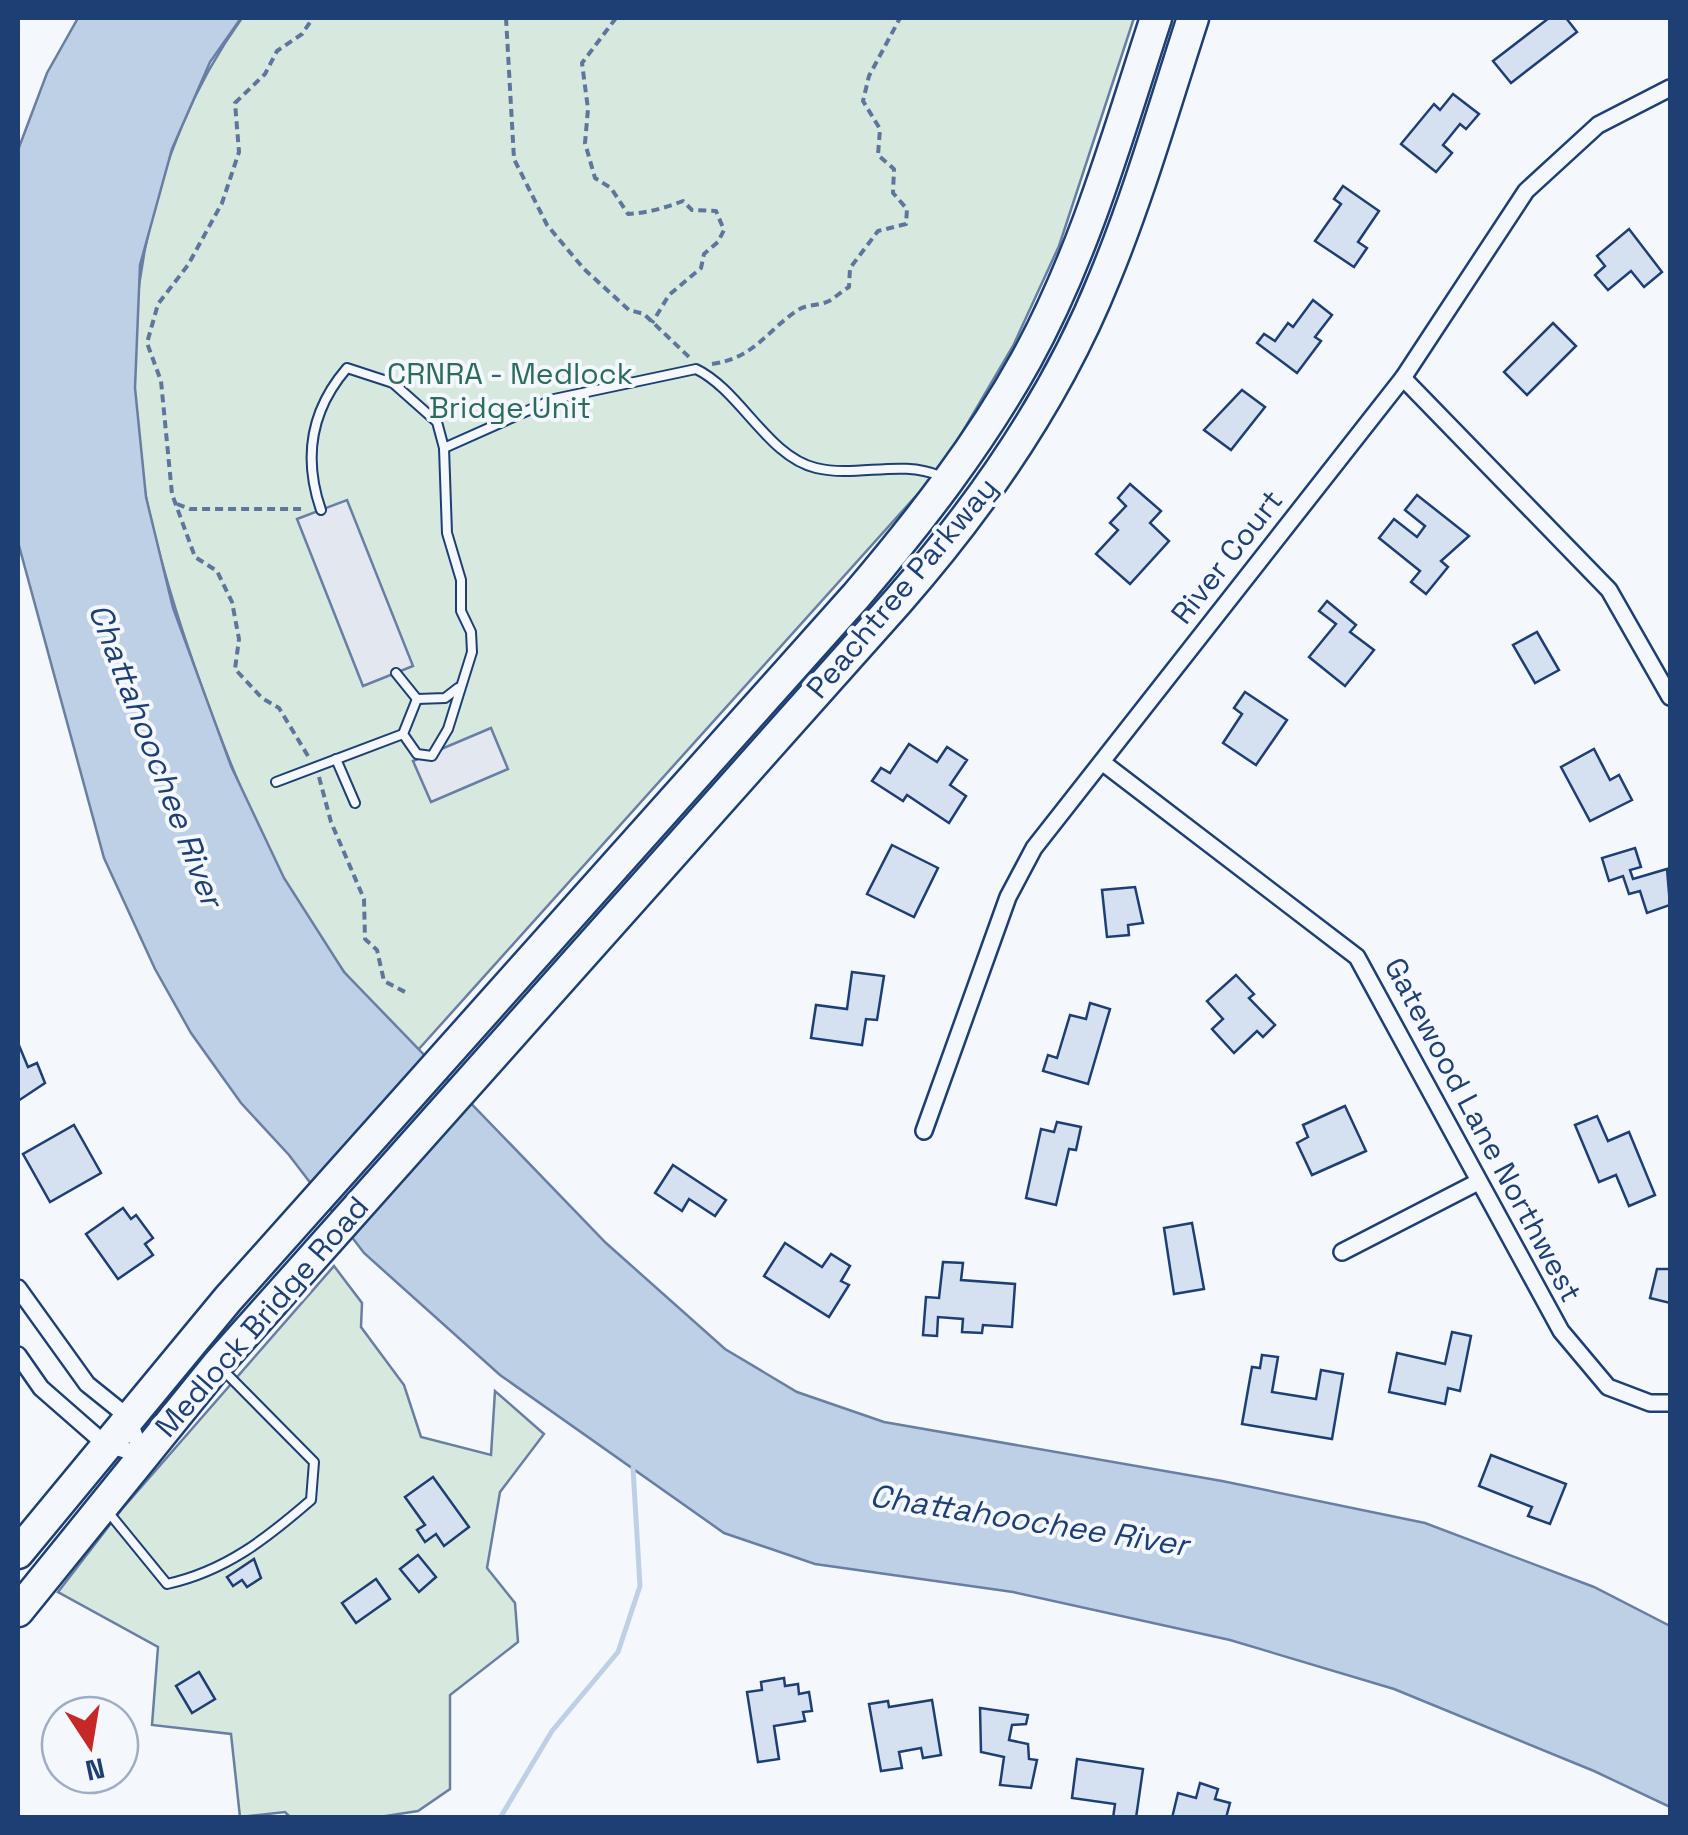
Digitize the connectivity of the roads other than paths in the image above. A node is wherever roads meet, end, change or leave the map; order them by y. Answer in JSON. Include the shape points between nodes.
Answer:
{"nodes":[{"id":1,"x":1156,"y":18,"type":"edge"},
{"id":2,"x":1193,"y":18,"type":"edge"},
{"id":3,"x":1670,"y":88,"type":"edge"},
{"id":4,"x":1403,"y":378,"type":"junction"},
{"id":5,"x":444,"y":448,"type":"junction"},
{"id":6,"x":949,"y":480,"type":"junction"},
{"id":7,"x":980,"y":501,"type":"junction"},
{"id":8,"x":321,"y":510,"type":"road end"},
{"id":9,"x":396,"y":673,"type":"dead end"},
{"id":10,"x":458,"y":688,"type":"junction"},
{"id":11,"x":1670,"y":697,"type":"edge"},
{"id":12,"x":418,"y":698,"type":"junction"},
{"id":13,"x":402,"y":734,"type":"junction"},
{"id":14,"x":336,"y":759,"type":"junction"},
{"id":15,"x":1102,"y":762,"type":"junction"},
{"id":16,"x":276,"y":782,"type":"dead end"},
{"id":17,"x":355,"y":803,"type":"dead end"},
{"id":18,"x":489,"y":1006,"type":"joint"},
{"id":19,"x":516,"y":1031,"type":"joint"},
{"id":20,"x":924,"y":1131,"type":"dead end"},
{"id":21,"x":1478,"y":1182,"type":"junction"},
{"id":22,"x":1342,"y":1252,"type":"dead end"},
{"id":23,"x":19,"y":1293,"type":"edge"},
{"id":24,"x":18,"y":1355,"type":"edge"},
{"id":25,"x":218,"y":1364,"type":"junction"},
{"id":26,"x":1670,"y":1403,"type":"edge"},
{"id":27,"x":128,"y":1417,"type":"junction"},
{"id":28,"x":105,"y":1444,"type":"junction"},
{"id":29,"x":142,"y":1456,"type":"junction"},
{"id":30,"x":103,"y":1505,"type":"junction"},
{"id":31,"x":18,"y":1553,"type":"edge"},
{"id":32,"x":18,"y":1611,"type":"edge"}],
"edges":[{"from":1,"to":6,"type":"highway","name":"Peachtree Parkway","via":[[1068,271],[1026,360]]},
{"from":2,"to":7,"type":"highway","name":"Peachtree Parkway","via":[[1104,280],[1042,404]]},
{"from":3,"to":4,"type":"street","name":"River Court","via":[[1598,125],[1526,191]]},
{"from":4,"to":11,"type":"street","via":[[1608,590]]},
{"from":4,"to":15,"type":"street","name":"River Court"},
{"from":5,"to":6,"type":"lane","via":[[554,399],[696,369],[728,388],[755,423],[813,468],[920,467]]},
{"from":5,"to":8,"type":"lane","via":[[436,422],[393,383],[347,368],[332,385],[312,441],[309,475]]},
{"from":5,"to":10,"type":"lane","via":[[447,533],[471,632],[472,652]]},
{"from":6,"to":7,"type":"lane"},
{"from":6,"to":18,"type":"highway","name":"Peachtree Parkway","via":[[856,596]]},
{"from":7,"to":19,"type":"highway","name":"Peachtree Parkway"},
{"from":9,"to":12,"type":"lane"},
{"from":10,"to":12,"type":"lane","via":[[444,698]]},
{"from":10,"to":13,"type":"lane","via":[[448,729],[432,756],[417,754]]},
{"from":12,"to":13,"type":"lane"},
{"from":13,"to":14,"type":"lane"},
{"from":14,"to":16,"type":"lane"},
{"from":14,"to":17,"type":"lane"},
{"from":15,"to":20,"type":"street","name":"River Court","via":[[1034,848],[1008,897]]},
{"from":15,"to":21,"type":"street","name":"Gatewood Lane Northwest","via":[[1357,957]]},
{"from":18,"to":27,"type":"highway","name":"Medlock Bridge Road"},
{"from":19,"to":25,"type":"highway","name":"Medlock Bridge Road"},
{"from":21,"to":22,"type":"street"},
{"from":21,"to":26,"type":"street","name":"Gatewood Lane Northwest","via":[[1581,1357],[1608,1387]]},
{"from":23,"to":27,"type":"street","via":[[87,1384]]},
{"from":24,"to":28,"type":"street","via":[[41,1388]]},
{"from":25,"to":29,"type":"highway","name":"Medlock Bridge Road"},
{"from":25,"to":30,"type":"lane","via":[[314,1462],[312,1500],[256,1547],[168,1584]]},
{"from":27,"to":28,"type":"highway","name":"Medlock Bridge Road"},
{"from":27,"to":29,"type":"street"},
{"from":28,"to":29,"type":"street"},
{"from":28,"to":31,"type":"highway","name":"Medlock Bridge Road"},
{"from":29,"to":30,"type":"highway","name":"Medlock Bridge Road"},
{"from":30,"to":32,"type":"highway","name":"Medlock Bridge Road"}]}
